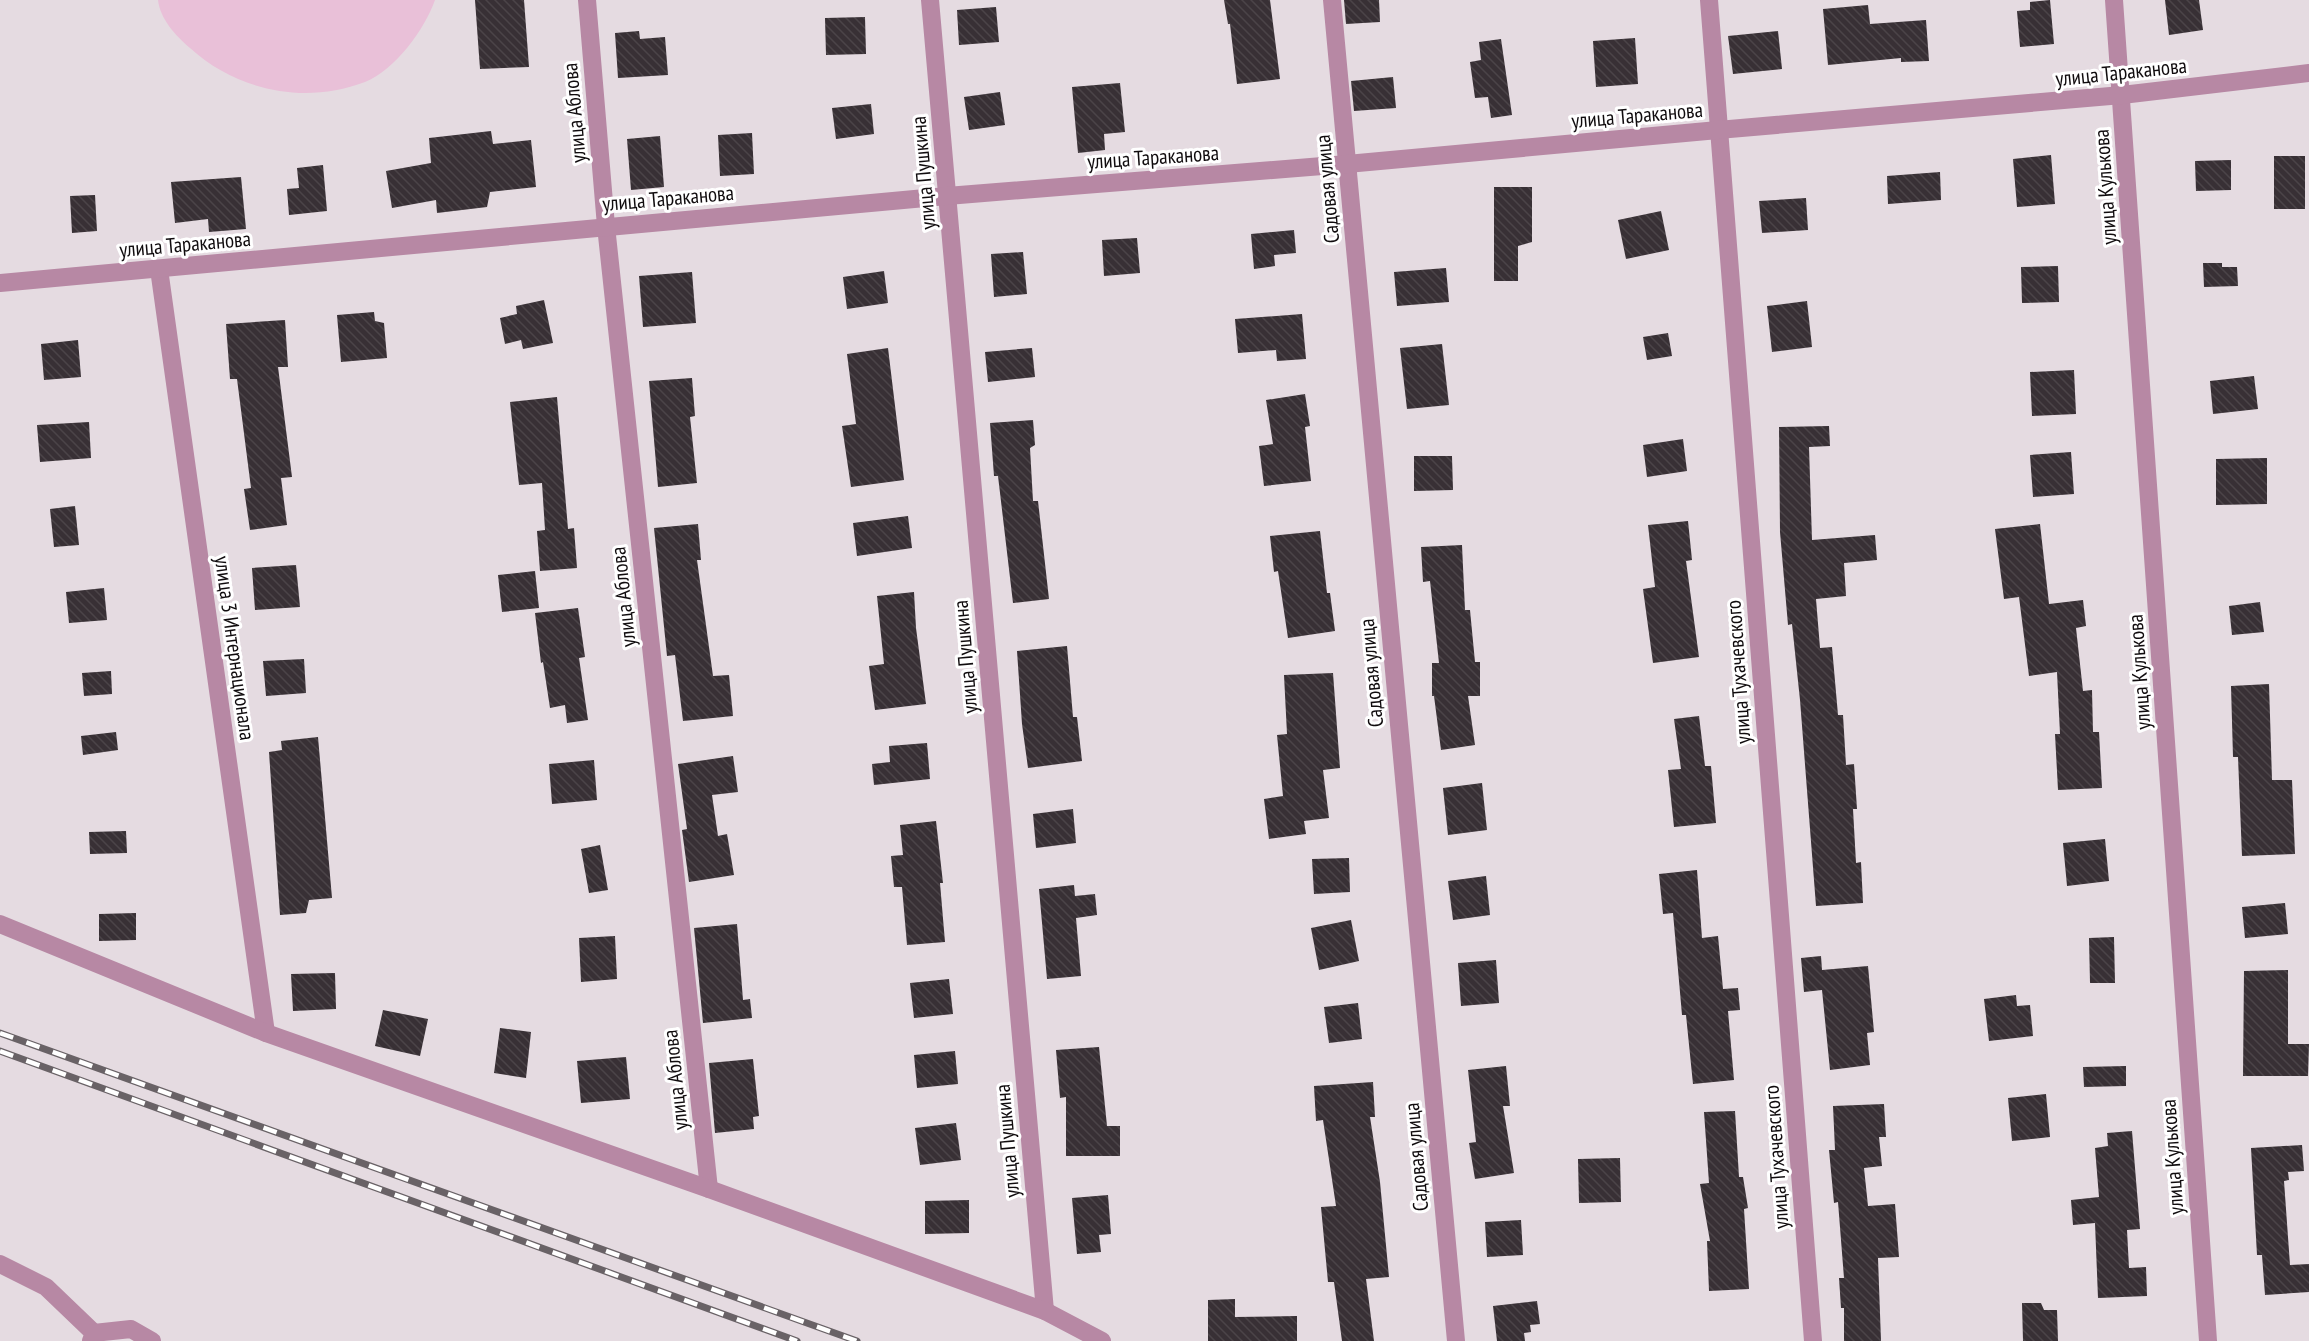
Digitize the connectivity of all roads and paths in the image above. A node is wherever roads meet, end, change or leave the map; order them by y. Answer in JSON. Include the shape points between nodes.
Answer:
{"nodes":[{"id":1,"x":587,"y":0,"type":"edge"},
{"id":2,"x":930,"y":0,"type":"edge"},
{"id":3,"x":1332,"y":0,"type":"edge"},
{"id":4,"x":1708,"y":0,"type":"edge"},
{"id":5,"x":2114,"y":0,"type":"edge"},
{"id":6,"x":2309,"y":73,"type":"edge"},
{"id":7,"x":2122,"y":95,"type":"junction"},
{"id":8,"x":1718,"y":130,"type":"junction"},
{"id":9,"x":1347,"y":164,"type":"junction"},
{"id":10,"x":947,"y":196,"type":"junction"},
{"id":11,"x":606,"y":226,"type":"junction"},
{"id":12,"x":159,"y":269,"type":"junction"},
{"id":13,"x":0,"y":283,"type":"edge"},
{"id":14,"x":0,"y":924,"type":"edge"},
{"id":15,"x":266,"y":1033,"type":"junction"},
{"id":16,"x":709,"y":1189,"type":"junction"},
{"id":17,"x":0,"y":1264,"type":"edge"},
{"id":18,"x":1045,"y":1311,"type":"junction"},
{"id":19,"x":93,"y":1337,"type":"edge"},
{"id":20,"x":152,"y":1341,"type":"edge"},
{"id":21,"x":1102,"y":1341,"type":"edge"},
{"id":22,"x":1456,"y":1341,"type":"edge"},
{"id":23,"x":1813,"y":1341,"type":"edge"},
{"id":24,"x":2208,"y":1341,"type":"edge"}],
"edges":[{"from":1,"to":11,"type":"street","name":"улица Аблова"},
{"from":2,"to":10,"type":"street","name":"улица Пушкина"},
{"from":3,"to":9,"type":"street","name":"Садовая улица"},
{"from":4,"to":8,"type":"street","name":"улица Тухачевского"},
{"from":5,"to":7,"type":"street","name":"улица Кулькова"},
{"from":6,"to":7,"type":"street","name":"улица Тараканова"},
{"from":7,"to":8,"type":"street","name":"улица Тараканова"},
{"from":7,"to":24,"type":"street","name":"улица Кулькова"},
{"from":8,"to":9,"type":"street","name":"улица Тараканова"},
{"from":8,"to":23,"type":"street","name":"улица Тухачевского"},
{"from":9,"to":10,"type":"street","name":"улица Тараканова"},
{"from":9,"to":22,"type":"street","name":"Садовая улица"},
{"from":10,"to":11,"type":"street","name":"улица Тараканова"},
{"from":10,"to":18,"type":"street","name":"улица Пушкина"},
{"from":11,"to":12,"type":"street","name":"улица Тараканова"},
{"from":11,"to":16,"type":"street","name":"улица Аблова"},
{"from":12,"to":13,"type":"street","name":"улица Тараканова"},
{"from":12,"to":15,"type":"street","name":"улица 3 Интернационала"},
{"from":14,"to":15,"type":"street"},
{"from":15,"to":16,"type":"street"},
{"from":16,"to":18,"type":"street"},
{"from":17,"to":19,"type":"street","via":[[46,1287]]},
{"from":18,"to":21,"type":"street"},
{"from":19,"to":20,"type":"street","via":[[131,1329]]}]}
